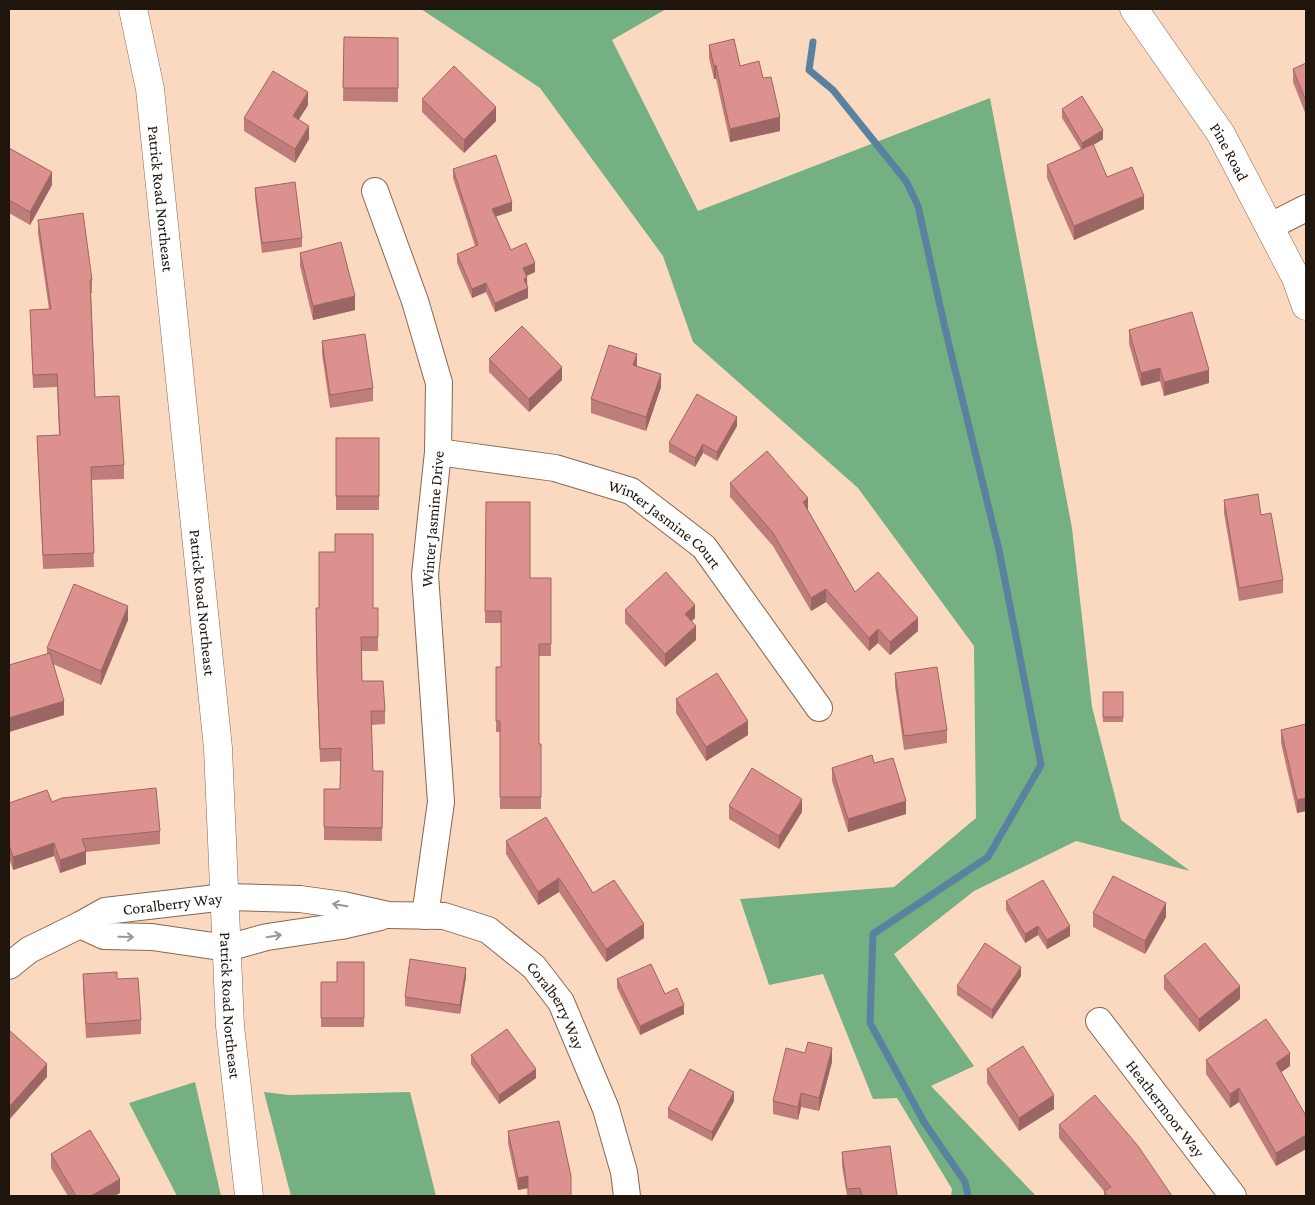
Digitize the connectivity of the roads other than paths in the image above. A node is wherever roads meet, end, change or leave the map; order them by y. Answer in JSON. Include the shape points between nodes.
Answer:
{"nodes":[{"id":1,"x":134,"y":9,"type":"edge"},
{"id":2,"x":1134,"y":9,"type":"edge"},
{"id":3,"x":375,"y":191,"type":"dead end"},
{"id":4,"x":1306,"y":208,"type":"edge"},
{"id":5,"x":1269,"y":227,"type":"junction"},
{"id":6,"x":1306,"y":306,"type":"edge"},
{"id":7,"x":438,"y":452,"type":"junction"},
{"id":8,"x":819,"y":708,"type":"dead end"},
{"id":9,"x":224,"y":897,"type":"junction"},
{"id":10,"x":388,"y":915,"type":"junction"},
{"id":11,"x":425,"y":916,"type":"junction"},
{"id":12,"x":80,"y":925,"type":"junction"},
{"id":13,"x":227,"y":948,"type":"junction"},
{"id":14,"x":9,"y":966,"type":"edge"},
{"id":15,"x":1099,"y":1021,"type":"dead end"},
{"id":16,"x":249,"y":1196,"type":"edge"},
{"id":17,"x":628,"y":1196,"type":"edge"},
{"id":18,"x":1233,"y":1196,"type":"edge"}],
"edges":[{"from":1,"to":9,"type":"street","name":"Patrick Road Northeast","via":[[150,89],[199,560],[218,748]]},
{"from":2,"to":5,"type":"street","name":"Pine Road","via":[[1221,134]]},
{"from":3,"to":7,"type":"street","name":"Winter Jasmine Drive","via":[[415,300],[439,382]]},
{"from":4,"to":5,"type":"street"},
{"from":5,"to":6,"type":"street","name":"Pine Road","via":[[1296,278]]},
{"from":7,"to":8,"type":"street","name":"Winter Jasmine Court","via":[[556,468],[631,491],[704,547]]},
{"from":7,"to":11,"type":"street","name":"Winter Jasmine Drive","via":[[425,575],[441,802]]},
{"from":10,"to":9,"type":"street","name":"Coralberry Way","one_way":true,"via":[[300,898]]},
{"from":9,"to":12,"type":"street","name":"Coralberry Way","via":[[105,911]]},
{"from":9,"to":13,"type":"street","name":"Patrick Road Northeast"},
{"from":10,"to":11,"type":"street","name":"Coralberry Way"},
{"from":13,"to":10,"type":"street","name":"Coralberry Way","one_way":true,"via":[[267,937]]},
{"from":11,"to":17,"type":"street","name":"Coralberry Way","via":[[444,916],[488,930],[534,966],[562,1002],[606,1109]]},
{"from":12,"to":13,"type":"street","name":"Coralberry Way","one_way":true,"via":[[104,936],[152,938]]},
{"from":12,"to":14,"type":"street","name":"Coralberry Way","via":[[30,950]]},
{"from":13,"to":16,"type":"street","name":"Patrick Road Northeast","via":[[230,1026]]},
{"from":15,"to":18,"type":"street","name":"Heathermoor Way"}]}
